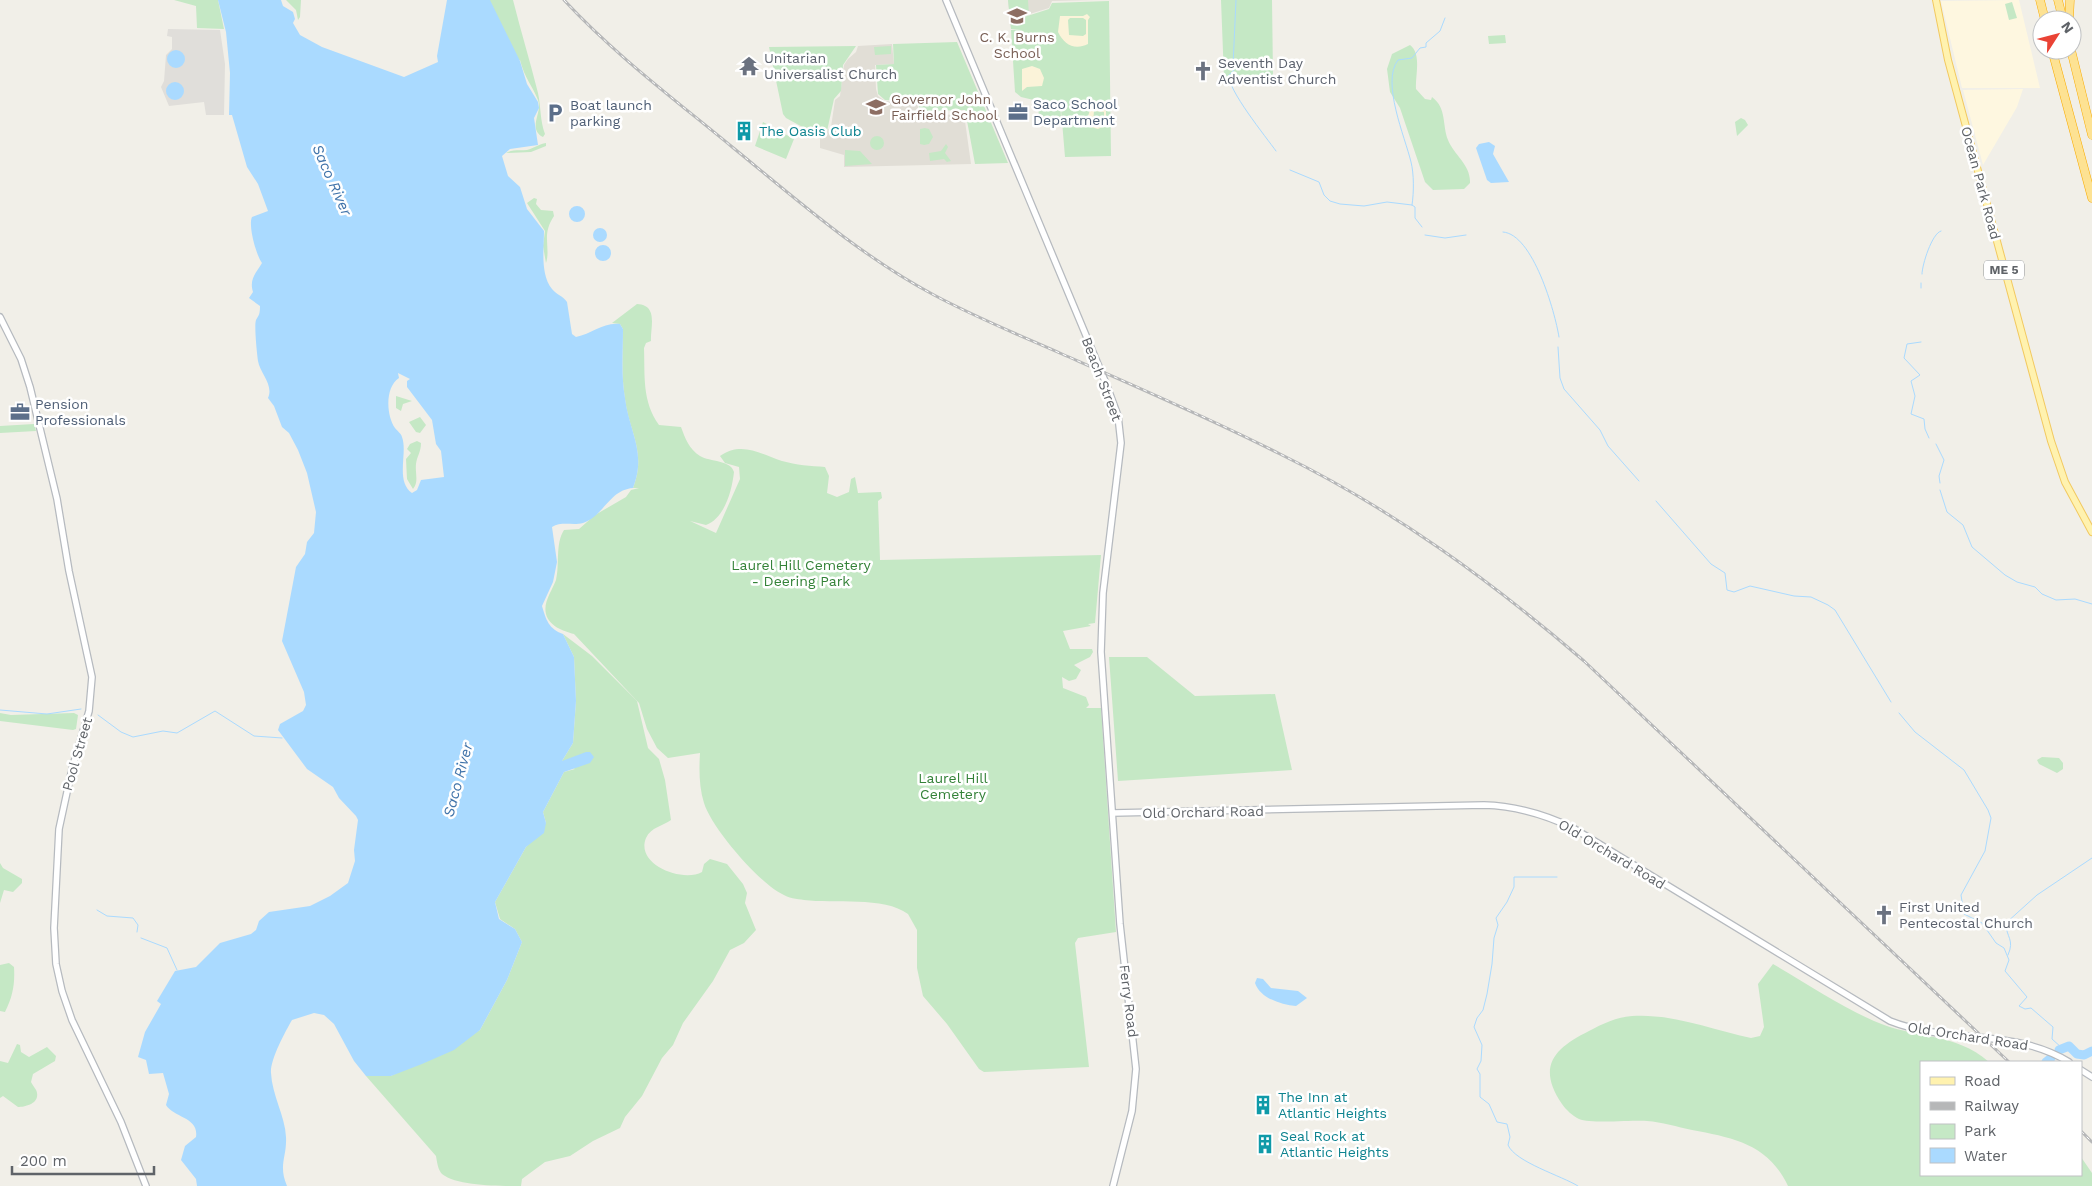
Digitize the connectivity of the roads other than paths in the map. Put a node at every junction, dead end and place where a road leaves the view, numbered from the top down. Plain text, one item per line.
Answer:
1 (946, 0) edge
2 (1936, 0) edge
3 (2055, 60) edge
4 (2073, 60) edge
5 (2092, 135) edge
6 (2092, 198) edge
7 (0, 317) edge
8 (2092, 532) edge
9 (1113, 813) junction
10 (2067, 1061) edge
11 (146, 1186) edge
12 (1113, 1186) edge

1 - 9 main road, Beach Street
2 - 8 main road, Ocean Park Road / ME 5
3 - 6 highway
4 - 5 highway
7 - 11 main road, Pool Street
9 - 10 main road, Old Orchard Road
9 - 12 main road, Ferry Road

